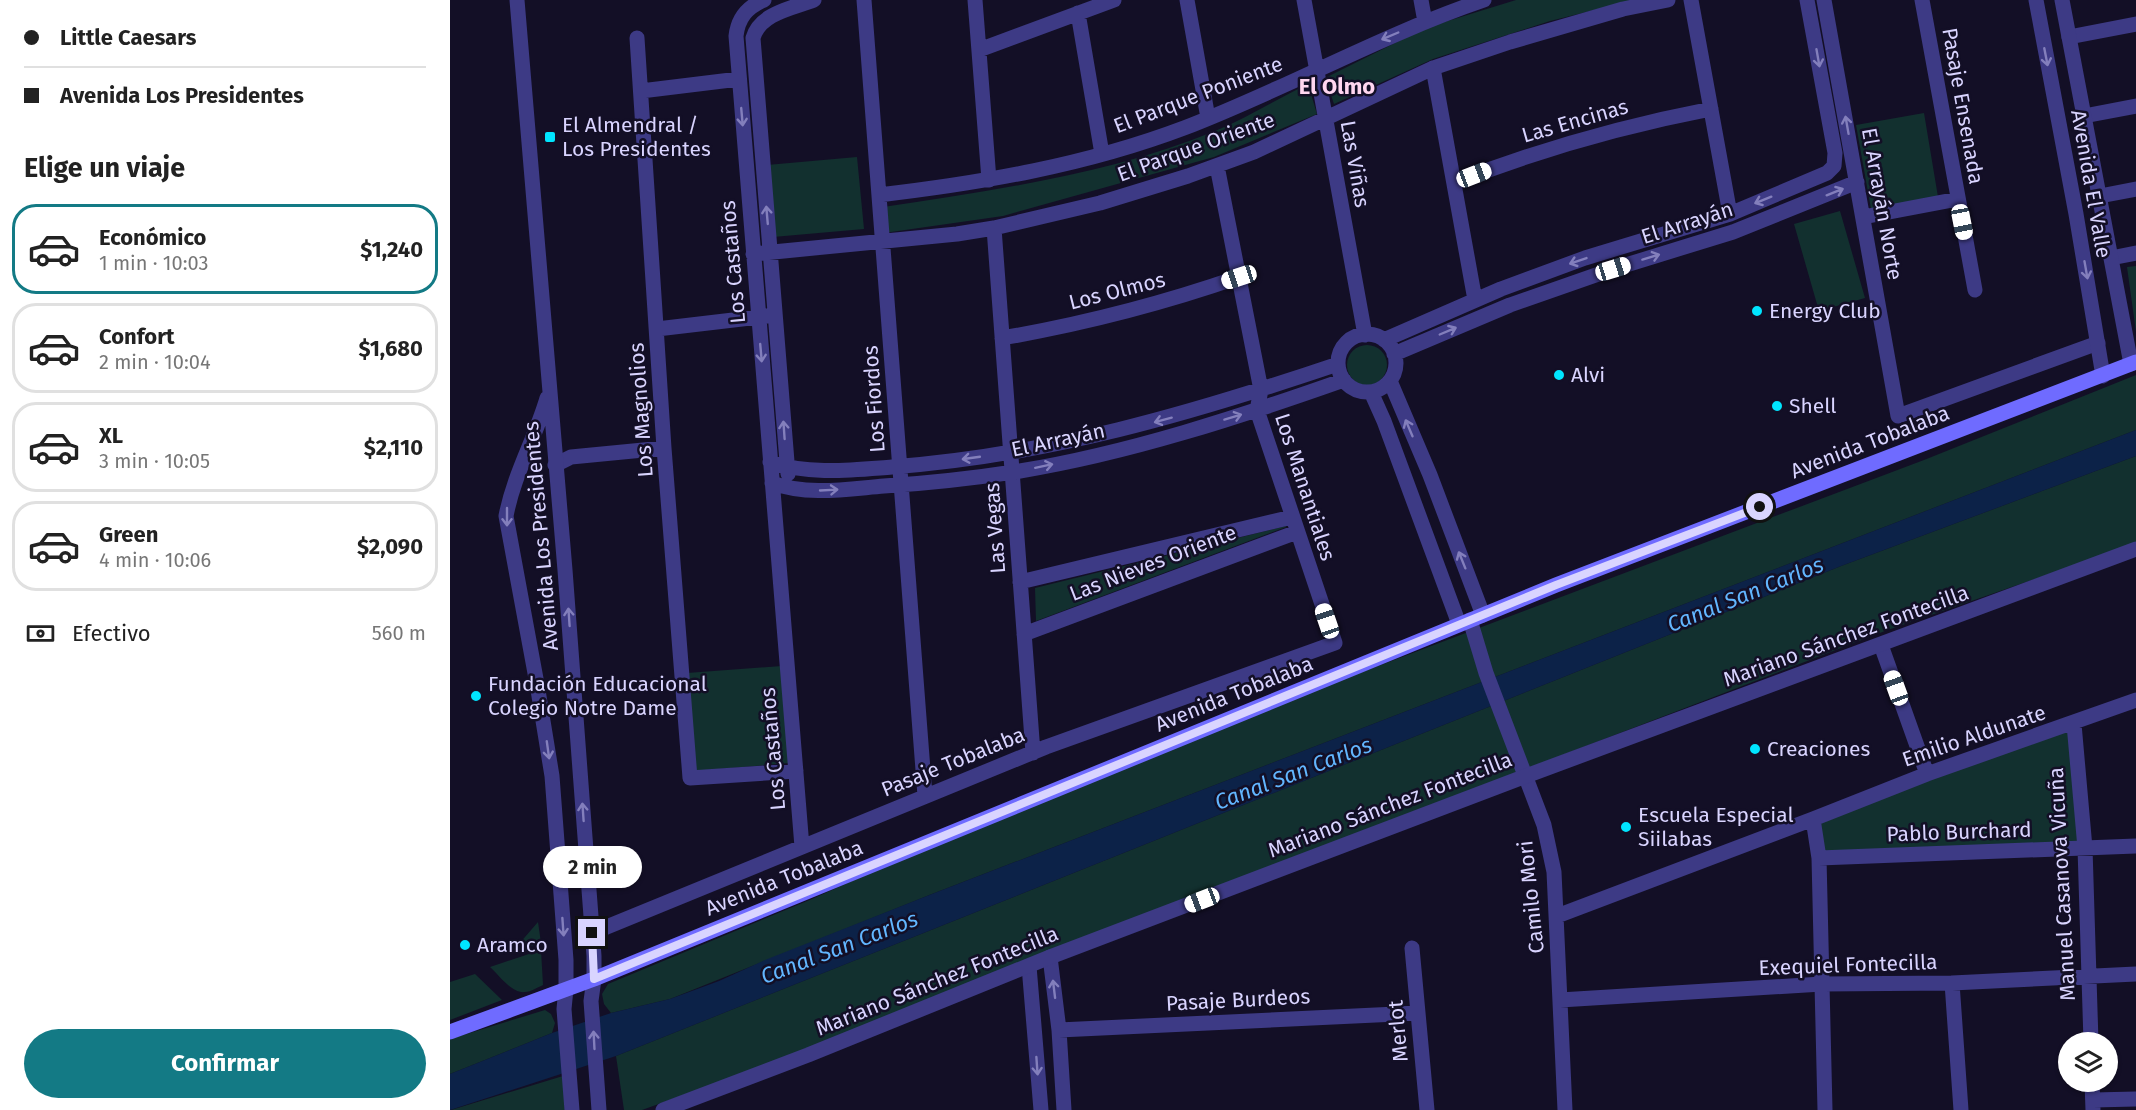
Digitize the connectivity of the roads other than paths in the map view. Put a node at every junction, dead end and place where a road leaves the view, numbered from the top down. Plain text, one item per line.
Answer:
1 (517, 0) edge
2 (764, 0) edge
3 (814, 0) edge
4 (864, 0) edge
5 (975, 0) edge
6 (1114, 0) edge
7 (1187, 0) edge
8 (1304, 0) edge
9 (1421, 0) edge
10 (1484, 0) edge
11 (1668, 0) edge
12 (1691, 0) edge
13 (1807, 0) edge
14 (1824, 0) edge
15 (1922, 0) edge
16 (2036, 0) edge
17 (2062, 0) edge
18 (1078, 14) junction
19 (1425, 22) junction
20 (2136, 24) edge
21 (2069, 36) junction
22 (637, 38) dead end
23 (979, 50) junction
24 (1433, 68) junction
25 (1317, 70) junction
26 (739, 80) junction
27 (641, 91) junction
28 (2136, 106) edge
29 (1711, 110) junction
30 (2084, 116) junction
31 (1208, 118) junction
32 (1326, 119) junction
33 (1102, 154) junction
34 (1218, 166) junction
35 (1834, 166) joint
36 (989, 180) junction
37 (1857, 182) junction
38 (1454, 183) junction
39 (2136, 189) edge
40 (879, 195) junction
41 (2100, 196) junction
42 (1958, 199) junction
43 (1730, 214) junction
44 (2076, 214) junction
45 (1863, 217) junction
46 (994, 228) junction
47 (2106, 232) junction
48 (883, 243) junction
49 (770, 252) junction
50 (2136, 253) edge
51 (753, 254) junction
52 (2111, 258) junction
53 (1239, 277) junction
54 (1975, 290) dead end
55 (1475, 300) junction
56 (775, 316) junction
57 (758, 317) junction
58 (657, 329) junction
59 (1365, 335) junction
60 (1002, 338) junction
61 (1384, 340) junction
62 (2098, 343) junction
63 (1394, 354) junction
64 (2134, 363) edge
65 (1338, 364) junction
66 (2103, 376) junction
67 (1344, 380) junction
68 (1390, 381) junction
69 (550, 390) junction
70 (1261, 390) junction
71 (1371, 392) junction
72 (1257, 410) junction
73 (1898, 416) joint
74 (664, 448) junction
75 (1011, 452) junction
76 (523, 462) junction
77 (770, 462) junction
78 (555, 465) junction
79 (900, 466) junction
80 (787, 467) junction
81 (1012, 472) junction
82 (772, 483) junction
83 (901, 485) junction
84 (789, 488) junction
85 (774, 504) junction
86 (1446, 520) junction
87 (1295, 524) junction
88 (1424, 527) junction
89 (2136, 549) edge
90 (1020, 582) junction
91 (1471, 620) junction
92 (1024, 634) junction
93 (1335, 643) joint
94 (1881, 645) junction
95 (2136, 700) edge
96 (2074, 724) junction
97 (1033, 753) junction
98 (796, 771) junction
99 (1927, 774) junction
100 (1526, 776) junction
101 (925, 796) junction
102 (1813, 819) junction
103 (585, 837) junction
104 (558, 839) junction
105 (2136, 846) edge
106 (802, 847) junction
107 (2085, 848) junction
108 (1819, 858) junction
109 (561, 884) junction
110 (588, 890) junction
111 (1557, 916) junction
112 (592, 933) junction
113 (1412, 948) dead end
114 (1050, 957) junction
115 (1029, 966) junction
116 (2136, 974) edge
117 (2088, 976) junction
118 (594, 979) junction
119 (1952, 983) junction
120 (1822, 984) junction
121 (566, 989) junction
122 (1560, 1000) junction
123 (1418, 1013) junction
124 (1059, 1030) junction
125 (450, 1032) edge
126 (2091, 1032) edge
127 (2136, 1099) edge
128 (2093, 1105) edge
129 (572, 1110) edge
130 (599, 1110) edge
131 (663, 1110) edge
132 (1041, 1110) edge
133 (1064, 1110) edge
134 (1427, 1110) edge
135 (1565, 1110) edge
136 (1825, 1110) edge
137 (1961, 1110) edge

1 - 69 street, Avenida Los Presidentes
2 - 26 street, Los Castaños
49 -> 3 street, Los Castaños
4 - 40 street, Los Fiordos
5 - 23 street
6 - 18 street
7 - 31 street
8 - 25 street, Las Viñas
9 - 19 street
10 - 19 street, El Parque Poniente
11 - 24 street, El Parque Oriente
12 - 29 street
13 -> 35 street, El Arrayán Norte
37 -> 14 street, El Arrayán Norte
15 - 42 street, Pasaje Ensenada
16 -> 44 street, Avenida El Valle
17 - 21 street, Avenida El Valle
18 - 23 street
18 - 33 street
19 -> 25 street, El Parque Poniente
20 - 21 street
21 - 30 street, Avenida El Valle
22 - 27 street, Los Magnolios
23 - 36 street
24 - 32 street, El Parque Oriente
24 - 38 street
25 - 31 street, El Parque Poniente
25 - 32 street, Las Viñas
26 - 27 street
26 -> 51 street, Los Castaños
27 - 58 street, Los Magnolios
28 - 30 street
29 - 38 street, Las Encinas
29 - 43 street
30 - 41 street, Avenida El Valle
31 - 33 street, El Parque Poniente
32 - 34 street, El Parque Oriente
32 - 59 street, Las Viñas
33 - 36 street, El Parque Poniente
34 - 46 street, El Parque Oriente
34 - 53 street, Los Manantiales
35 -> 43 street, El Arrayán
36 - 40 street, El Parque Poniente
37 - 45 street, El Arrayán Norte
63 -> 37 street, El Arrayán
38 - 55 street
39 - 41 street
40 - 48 street, Los Fiordos
41 - 47 street, Avenida El Valle
42 - 45 street
42 - 54 street, Pasaje Ensenada
43 -> 55 street, El Arrayán
44 - 47 street
44 -> 62 street, Avenida El Valle
45 - 73 street, El Arrayán Norte
46 - 48 street, El Parque Oriente
46 - 60 street, Las Vegas
47 - 52 street, Avenida El Valle
48 - 49 street, El Parque Oriente
48 - 79 street, Los Fiordos
49 - 51 street, El Parque Oriente
49 - 56 street, Los Castaños
50 - 52 street
51 - 57 street, Los Castaños
52 - 64 street, Avenida El Valle
53 - 60 street, Los Olmos
53 - 70 street, Los Manantiales
55 - 61 street, El Arrayán
56 - 57 street
80 -> 56 street, Los Castaños
57 - 58 street
57 -> 77 street, Los Castaños
58 - 74 street, Los Magnolios
59 - 61 street
59 - 65 street
60 - 75 street, Las Vegas
61 - 63 street
62 - 66 street, Avenida El Valle
62 - 73 street, Avenida Tobalaba
63 - 68 street
64 - 66 main road, Avenida Tobalaba
65 - 67 street
65 - 70 street, El Arrayán
66 - 91 main road, Avenida Tobalaba
67 - 71 street
67 - 72 street, El Arrayán
68 - 71 street
86 -> 68 street
69 - 76 street, Avenida Los Presidentes
69 - 78 street, Avenida Los Presidentes
70 - 72 street, Los Manantiales
70 -> 75 street, El Arrayán
71 - 88 street
81 -> 72 street, El Arrayán
72 - 87 street, Los Manantiales
74 - 78 street
74 - 98 street, Los Magnolios
75 -> 79 street, El Arrayán
75 - 81 street, Las Vegas
76 - 78 street
76 -> 104 street, Avenida Los Presidentes
77 - 80 street, El Arrayán
77 - 82 street, Los Castaños
103 -> 78 street, Avenida Los Presidentes
79 - 80 street, El Arrayán
79 - 83 street, Los Fiordos
80 - 84 street, Los Castaños
81 - 83 street, El Arrayán
81 - 90 street, Las Vegas
82 - 84 street, El Arrayán
82 - 85 street, Los Castaños
84 -> 83 street, El Arrayán
83 - 101 street, Los Fiordos
84 - 85 street
85 - 98 street, Los Castaños
86 - 88 street
91 -> 86 street
87 - 90 street
87 - 92 street, Las Nieves Oriente
87 - 93 street, Los Manantiales
88 - 91 street
89 - 94 street, Mariano Sánchez Fontecilla
90 - 92 street, Las Vegas
91 - 100 street, Camilo Mori
91 - 118 main road, Avenida Tobalaba
92 - 97 street, Las Vegas
93 - 97 street, Pasaje Tobalaba
94 - 99 street
94 - 100 street, Mariano Sánchez Fontecilla
95 - 96 street, Emilio Aldunate
96 - 99 street, Emilio Aldunate
96 - 107 street, Manuel Casanova Vicuña
97 - 101 street, Pasaje Tobalaba
98 - 106 street, Los Castaños
99 - 102 street, Emilio Aldunate
100 - 111 street, Camilo Mori
100 - 114 street, Mariano Sánchez Fontecilla
101 - 106 street, Pasaje Tobalaba
102 - 108 street
102 - 111 street, Emilio Aldunate
103 - 104 street
103 - 110 street, Avenida Los Presidentes
104 - 109 street, Avenida Los Presidentes
105 - 107 street, Pablo Burchard
106 - 112 street, Pasaje Tobalaba
107 - 108 street, Pablo Burchard
107 - 117 street, Manuel Casanova Vicuña
108 - 120 street
109 - 110 street
109 -> 121 street, Avenida Los Presidentes
110 - 112 street, Avenida Los Presidentes
111 - 122 street, Camilo Mori
112 - 118 street, Avenida Los Presidentes
113 - 123 street, Merlot
114 - 115 street, Mariano Sánchez Fontecilla
124 -> 114 street
115 - 131 street, Mariano Sánchez Fontecilla
115 -> 132 street
116 - 117 street, Exequiel Fontecilla
117 - 119 street, Exequiel Fontecilla
117 - 126 street, Manuel Casanova Vicuña
118 - 121 main road, Avenida Tobalaba
130 -> 118 street, Avenida Los Presidentes
119 - 120 street, Exequiel Fontecilla
119 - 137 street
120 - 122 street, Exequiel Fontecilla
120 - 136 street
121 - 125 main road, Avenida Tobalaba
121 - 129 street, Avenida Los Presidentes
122 - 135 street, Camilo Mori
123 - 124 street, Pasaje Burdeos
123 - 134 street, Merlot
124 - 133 street
127 - 128 street

